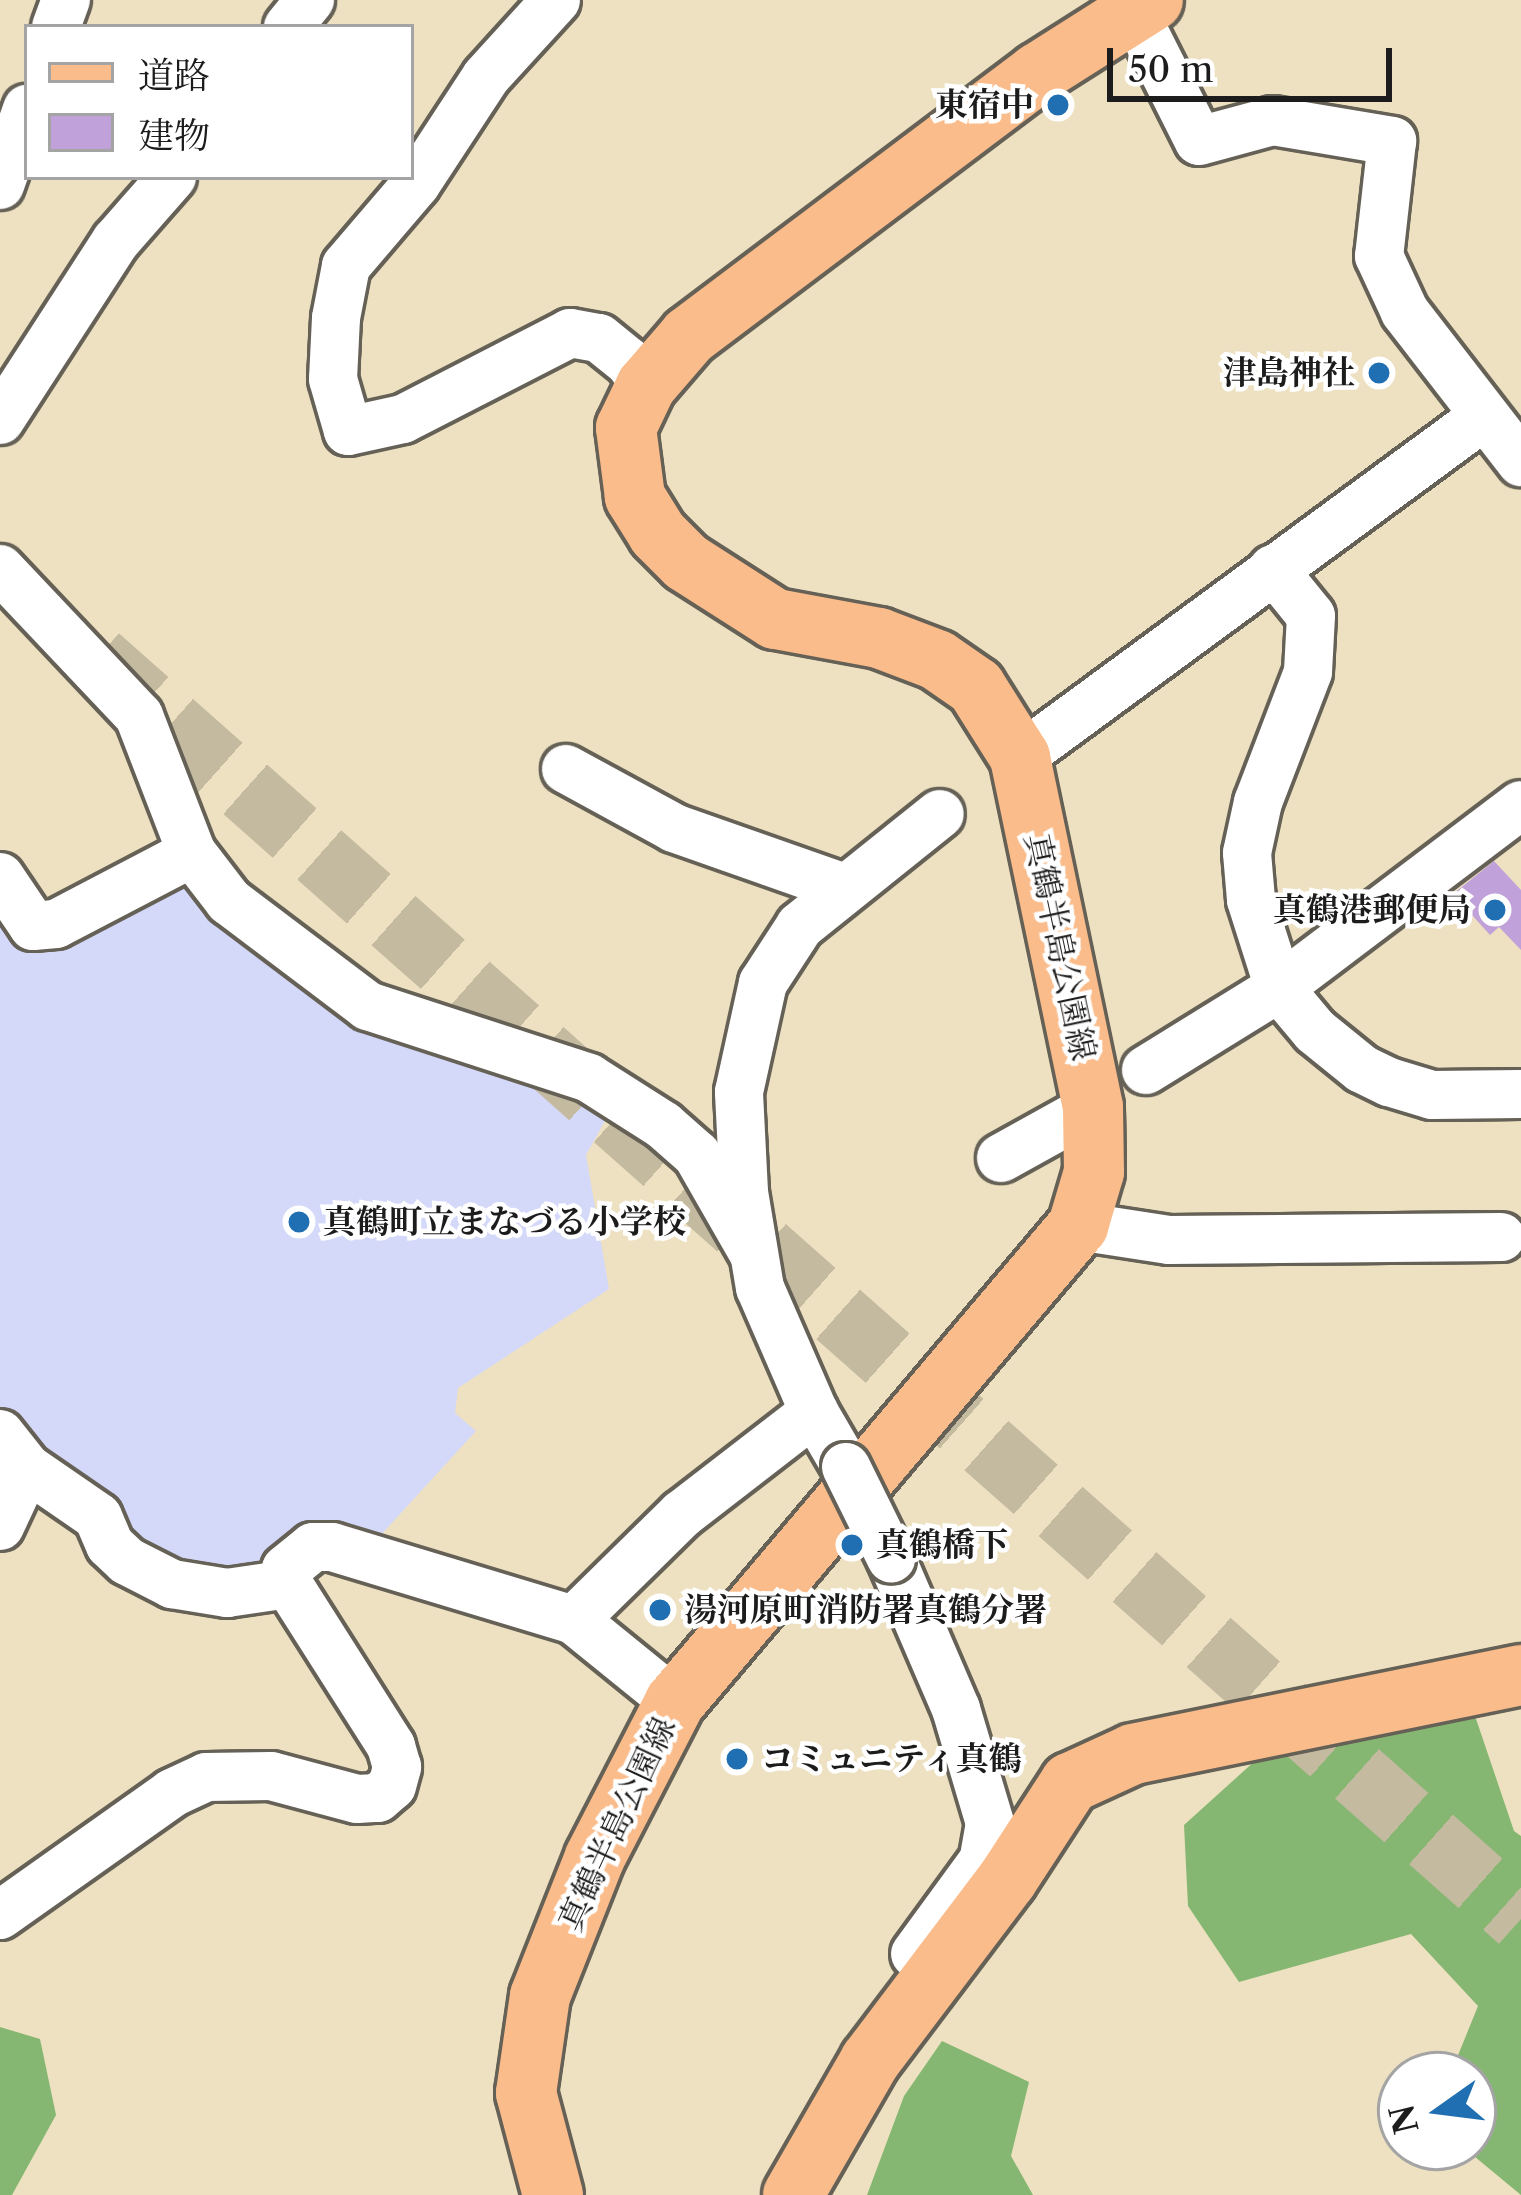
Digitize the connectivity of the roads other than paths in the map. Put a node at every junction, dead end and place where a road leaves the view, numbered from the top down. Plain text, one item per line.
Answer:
1 (310, 0) edge
2 (556, 0) edge
3 (1143, 6) edge
4 (291, 24) edge
5 (24, 117) edge
6 (169, 180) edge
7 (0, 185) edge
8 (646, 386) junction
9 (1483, 417) junction
10 (0, 420) edge
11 (1521, 462) edge
12 (0, 569) edge
13 (1274, 569) junction
14 (1020, 757) junction
15 (566, 769) dead end
16 (1521, 805) edge
17 (940, 814) dead end
18 (193, 853) junction
19 (0, 877) edge
20 (844, 888) junction
21 (1279, 988) junction
22 (1147, 1070) dead end
23 (1521, 1094) edge
24 (1093, 1107) junction
25 (1001, 1158) dead end
26 (1078, 1226) junction
27 (1501, 1237) dead end
28 (752, 1251) junction
29 (814, 1412) junction
30 (14, 1451) edge
31 (0, 1526) edge
32 (288, 1584) junction
33 (574, 1620) junction
34 (1521, 1675) edge
35 (675, 1702) junction
36 (0, 1916) edge
37 (795, 2192) edge
38 (554, 2195) edge

1 - 4 street
2 - 8 street
3 - 8 main road, 真鶴半島公園線
3 - 9 street
5 - 7 street
6 - 10 street
8 - 14 main road, 真鶴半島公園線
9 - 11 street
9 - 13 street
12 - 18 street
13 - 14 street
13 - 21 street
14 - 24 main road, 真鶴半島公園線
15 - 20 street
16 - 21 street
17 - 20 street
18 - 19 street
18 - 28 street
20 - 28 street
21 - 22 street
21 - 23 street
24 - 25 street
24 - 26 main road, 真鶴半島公園線
26 - 27 street
26 - 35 main road, 真鶴半島公園線
28 - 29 street
29 - 33 street
29 - 37 street, bridge
30 - 31 street
30 - 32 street
32 - 33 street
32 - 36 street
33 - 35 street
34 - 37 main road
35 - 38 main road, 真鶴半島公園線

